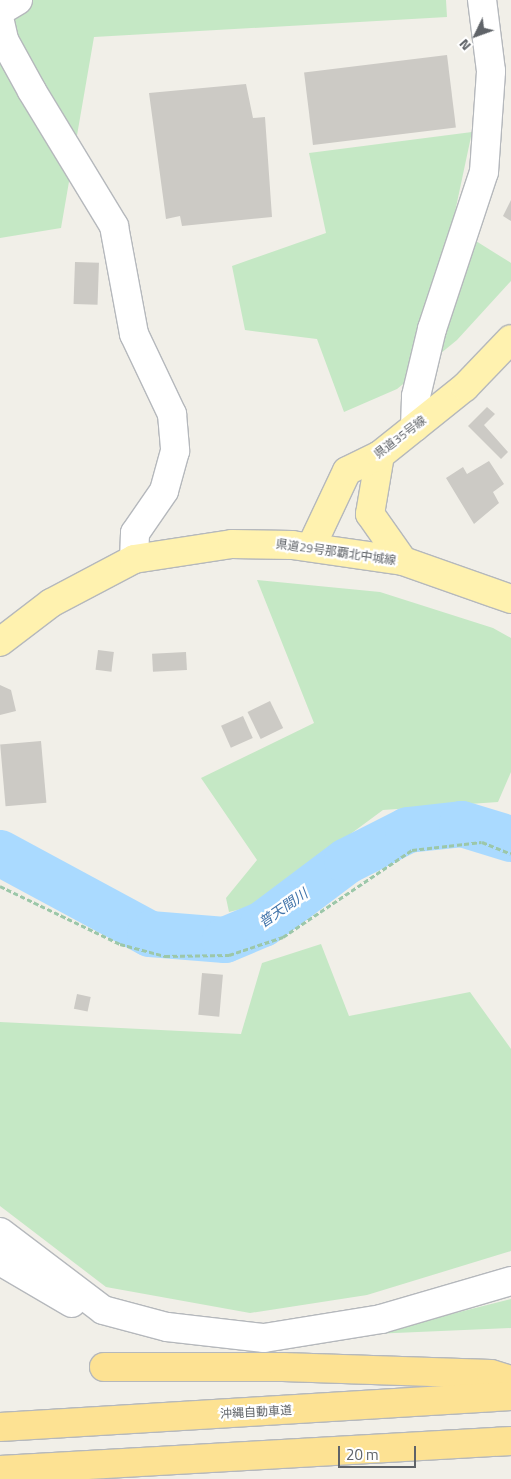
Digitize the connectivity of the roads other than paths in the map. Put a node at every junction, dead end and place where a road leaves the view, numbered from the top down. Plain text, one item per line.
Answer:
1 (18, 0) edge
2 (482, 0) edge
3 (0, 10) edge
4 (0, 22) edge
5 (511, 339) edge
6 (415, 427) junction
7 (380, 455) junction
8 (310, 547) junction
9 (134, 559) junction
10 (403, 561) junction
11 (511, 599) edge
12 (0, 642) edge
13 (0, 1232) edge
14 (0, 1261) edge
15 (511, 1282) edge
16 (103, 1310) junction
17 (104, 1368) dead end
18 (511, 1380) edge
19 (511, 1396) edge
20 (0, 1427) edge
21 (511, 1441) edge
22 (0, 1470) edge

1 - 3 street
2 - 6 street
4 - 9 street
5 - 6 main road, 県道35号線
6 - 7 main road, 県道35号線
7 - 8 main road, 県道35号線
7 - 10 main road
8 - 9 main road, 県道29号那覇北中城線
8 - 10 main road, 県道29号那覇北中城線
9 - 12 main road, 県道29号那覇北中城線
10 - 11 main road, 県道29号那覇北中城線
13 - 16 street
14 - 16 street
15 - 16 street
17 - 18 highway
19 - 20 highway, 沖縄自動車道
21 - 22 highway

